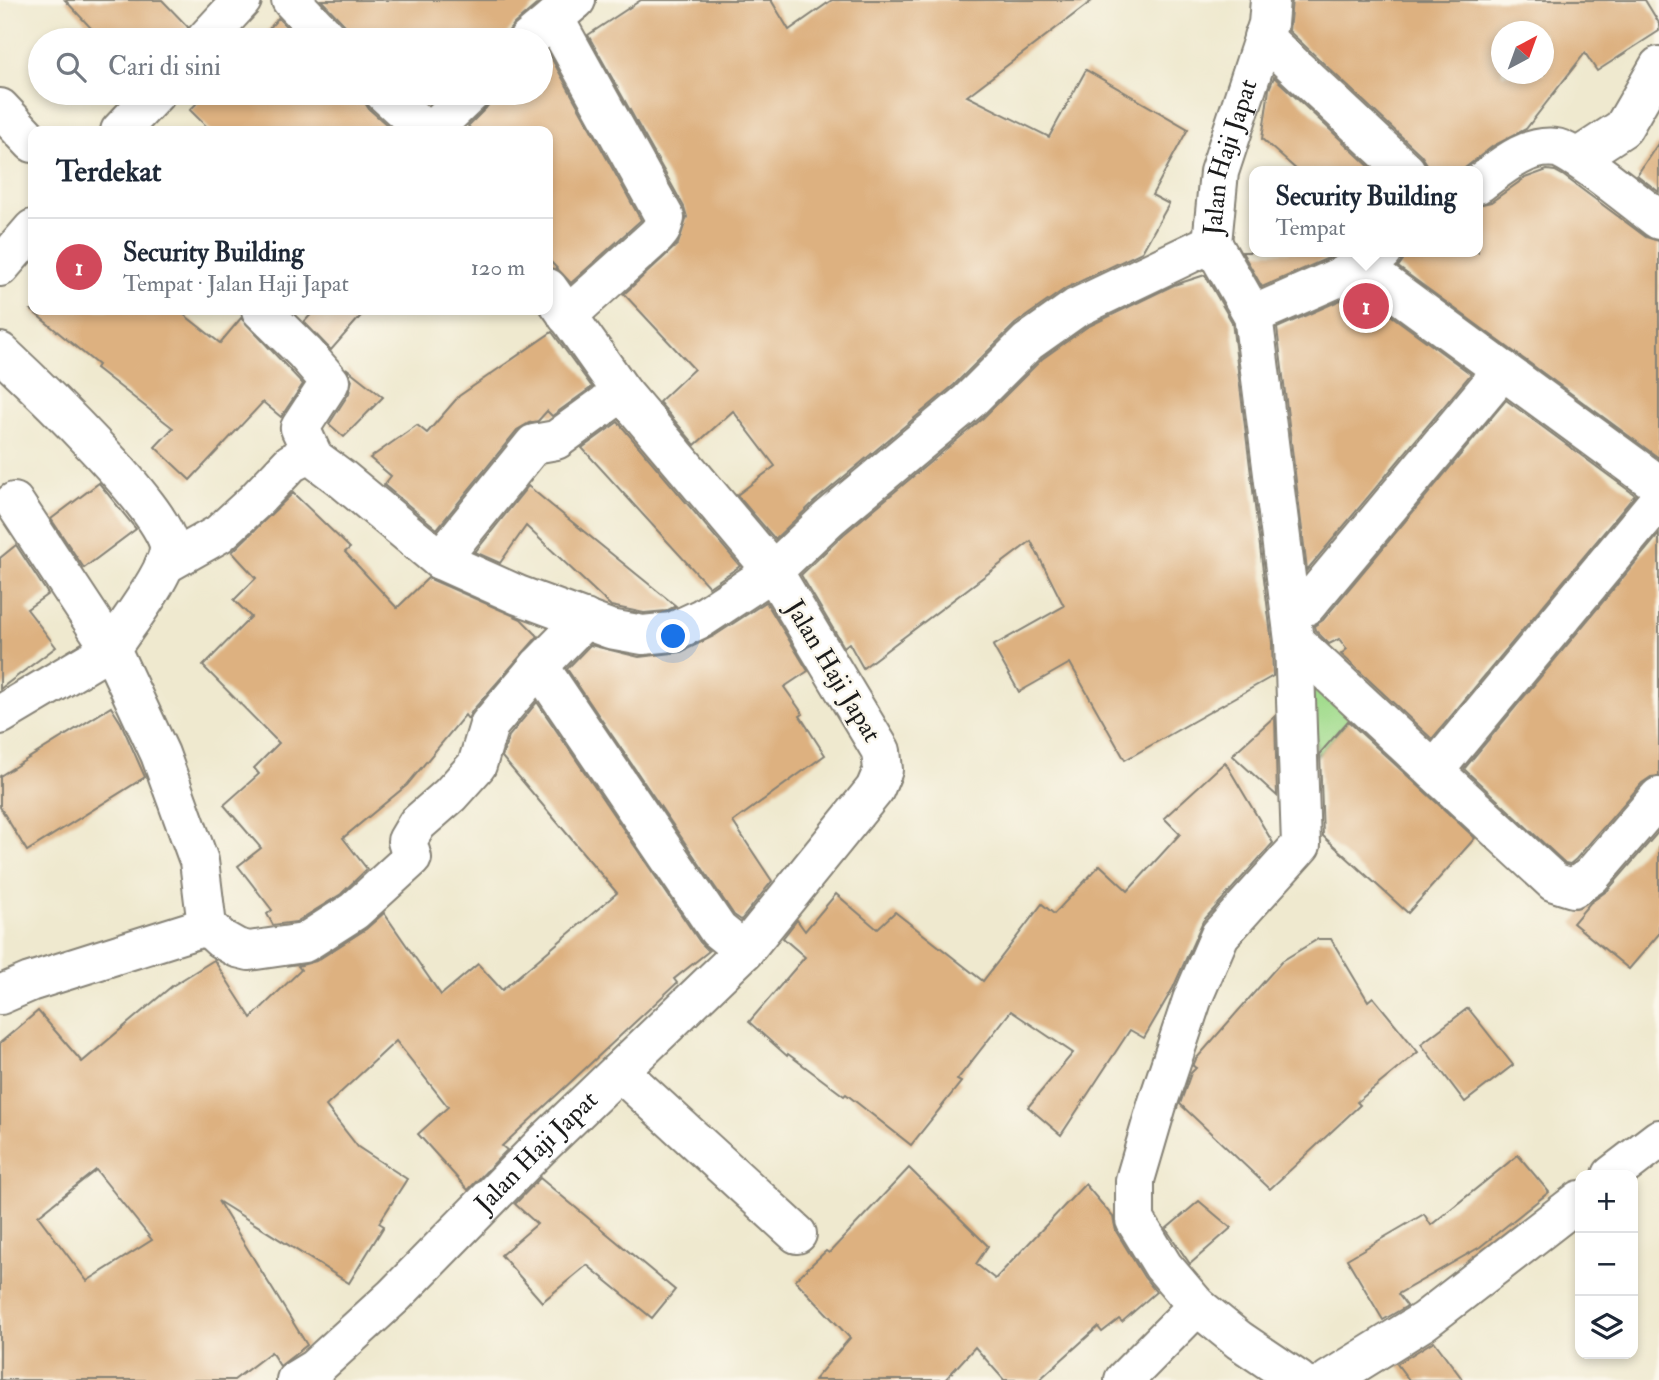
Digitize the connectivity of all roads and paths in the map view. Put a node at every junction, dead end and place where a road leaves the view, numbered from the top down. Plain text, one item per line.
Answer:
1 (242, 0) edge
2 (290, 0) edge
3 (1267, 18) edge
4 (553, 19) edge
5 (216, 28) edge
6 (317, 28) edge
7 (1659, 66) edge
8 (145, 105) edge
9 (398, 105) edge
10 (457, 105) edge
11 (0, 108) edge
12 (125, 126) edge
13 (422, 126) edge
14 (434, 126) edge
15 (28, 138) edge
16 (1577, 158) junction
17 (1401, 166) edge
18 (1483, 180) edge
19 (1659, 220) edge
20 (28, 235) edge
21 (1212, 243) junction
22 (1373, 259) edge
23 (0, 267) edge
24 (558, 302) edge
25 (266, 315) edge
26 (1254, 315) junction
27 (0, 352) edge
28 (1503, 370) junction
29 (622, 392) junction
30 (314, 458) junction
31 (1659, 485) edge
32 (1659, 500) edge
33 (14, 502) dead end
34 (440, 560) junction
35 (164, 565) junction
36 (774, 571) junction
37 (585, 619) junction
38 (1300, 624) junction
39 (111, 649) junction
40 (539, 666) junction
41 (0, 715) edge
42 (1434, 771) junction
43 (1659, 797) edge
44 (207, 926) junction
45 (744, 951) junction
46 (0, 995) edge
47 (619, 1071) junction
48 (1659, 1139) edge
49 (1619, 1170) edge
50 (1575, 1204) edge
51 (797, 1234) dead end
52 (1197, 1306) junction
53 (312, 1376) edge
54 (1124, 1380) edge
55 (1298, 1380) edge
56 (1329, 1380) edge

1 - 5 street
2 - 6 street
3 - 17 street
3 - 21 street, Jalan Haji Japat
4 - 24 street
7 - 16 street
8 - 12 street
9 - 13 street
10 - 14 street
11 - 15 street
16 - 18 street
16 - 19 street
20 - 23 street
21 - 26 street
21 - 36 street, Jalan Haji Japat
22 - 26 street
22 - 28 street
24 - 29 street
25 - 30 street
26 - 38 street
27 - 35 street
28 - 31 street
28 - 38 street
29 - 34 street
29 - 36 street
30 - 34 street
30 - 35 street
32 - 42 street
33 - 39 street
34 - 37 street
35 - 39 street
36 - 37 street
36 - 45 street, Jalan Haji Japat
37 - 40 street
38 - 42 street
38 - 52 street
39 - 41 street
39 - 44 street
40 - 44 street
40 - 45 street
42 - 43 street
44 - 46 street
45 - 47 street, Jalan Haji Japat
47 - 51 street
47 - 53 street, Jalan Haji Japat
48 - 49 street
50 - 56 street
52 - 54 street
52 - 55 street

